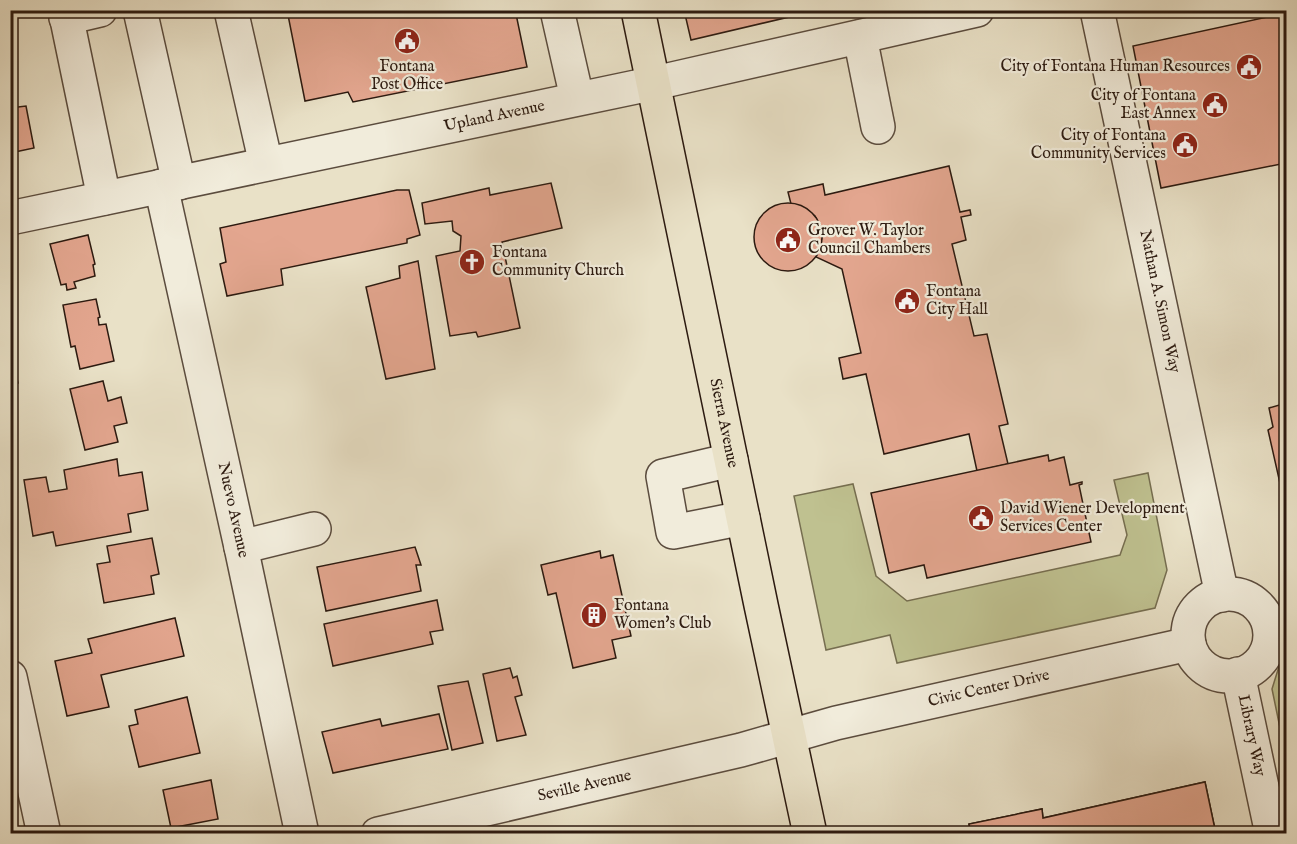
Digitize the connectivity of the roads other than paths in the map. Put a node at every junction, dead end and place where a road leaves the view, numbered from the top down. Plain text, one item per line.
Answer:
1 (100, 10) edge
2 (140, 10) edge
3 (231, 10) edge
4 (557, 10) edge
5 (638, 10) edge
6 (977, 10) edge
7 (1097, 10) edge
8 (65, 14) edge
9 (870, 26) edge
10 (655, 83) junction
11 (578, 98) junction
12 (878, 126) dead end
13 (266, 164) junction
14 (170, 184) junction
15 (105, 198) junction
16 (10, 218) edge
17 (731, 460) junction
18 (743, 518) junction
19 (314, 530) dead end
20 (241, 548) junction
21 (1222, 595) junction
22 (1276, 615) edge
23 (1189, 644) junction
24 (1238, 674) junction
25 (10, 677) edge
26 (789, 735) junction
27 (44, 834) edge
28 (302, 834) edge
29 (378, 834) edge
30 (810, 834) edge
31 (1272, 834) edge

1 - 8 street
2 - 14 street, Nuevo Avenue
3 - 13 street
4 - 11 street
5 - 10 main road, Sierra Avenue
6 - 9 street, Upland Avenue
7 - 21 street, Nathan A. Simon Way
8 - 15 street
9 - 10 street, Upland Avenue
9 - 12 street
10 - 11 street, Upland Avenue
10 - 17 main road, Sierra Avenue
11 - 13 street, Upland Avenue
13 - 14 street, Upland Avenue
14 - 15 street, Upland Avenue
14 - 20 street, Nuevo Avenue
15 - 16 street, Upland Avenue
17 - 18 main road, Sierra Avenue
17 - 18 street
18 - 26 main road, Sierra Avenue
19 - 20 street
20 - 28 street, Nuevo Avenue
21 - 22 street
21 - 23 street
22 - 24 street
23 - 24 street
23 - 26 street, Civic Center Drive
24 - 31 street, Library Way
25 - 27 street
26 - 29 street, Seville Avenue
26 - 30 main road, Sierra Avenue

